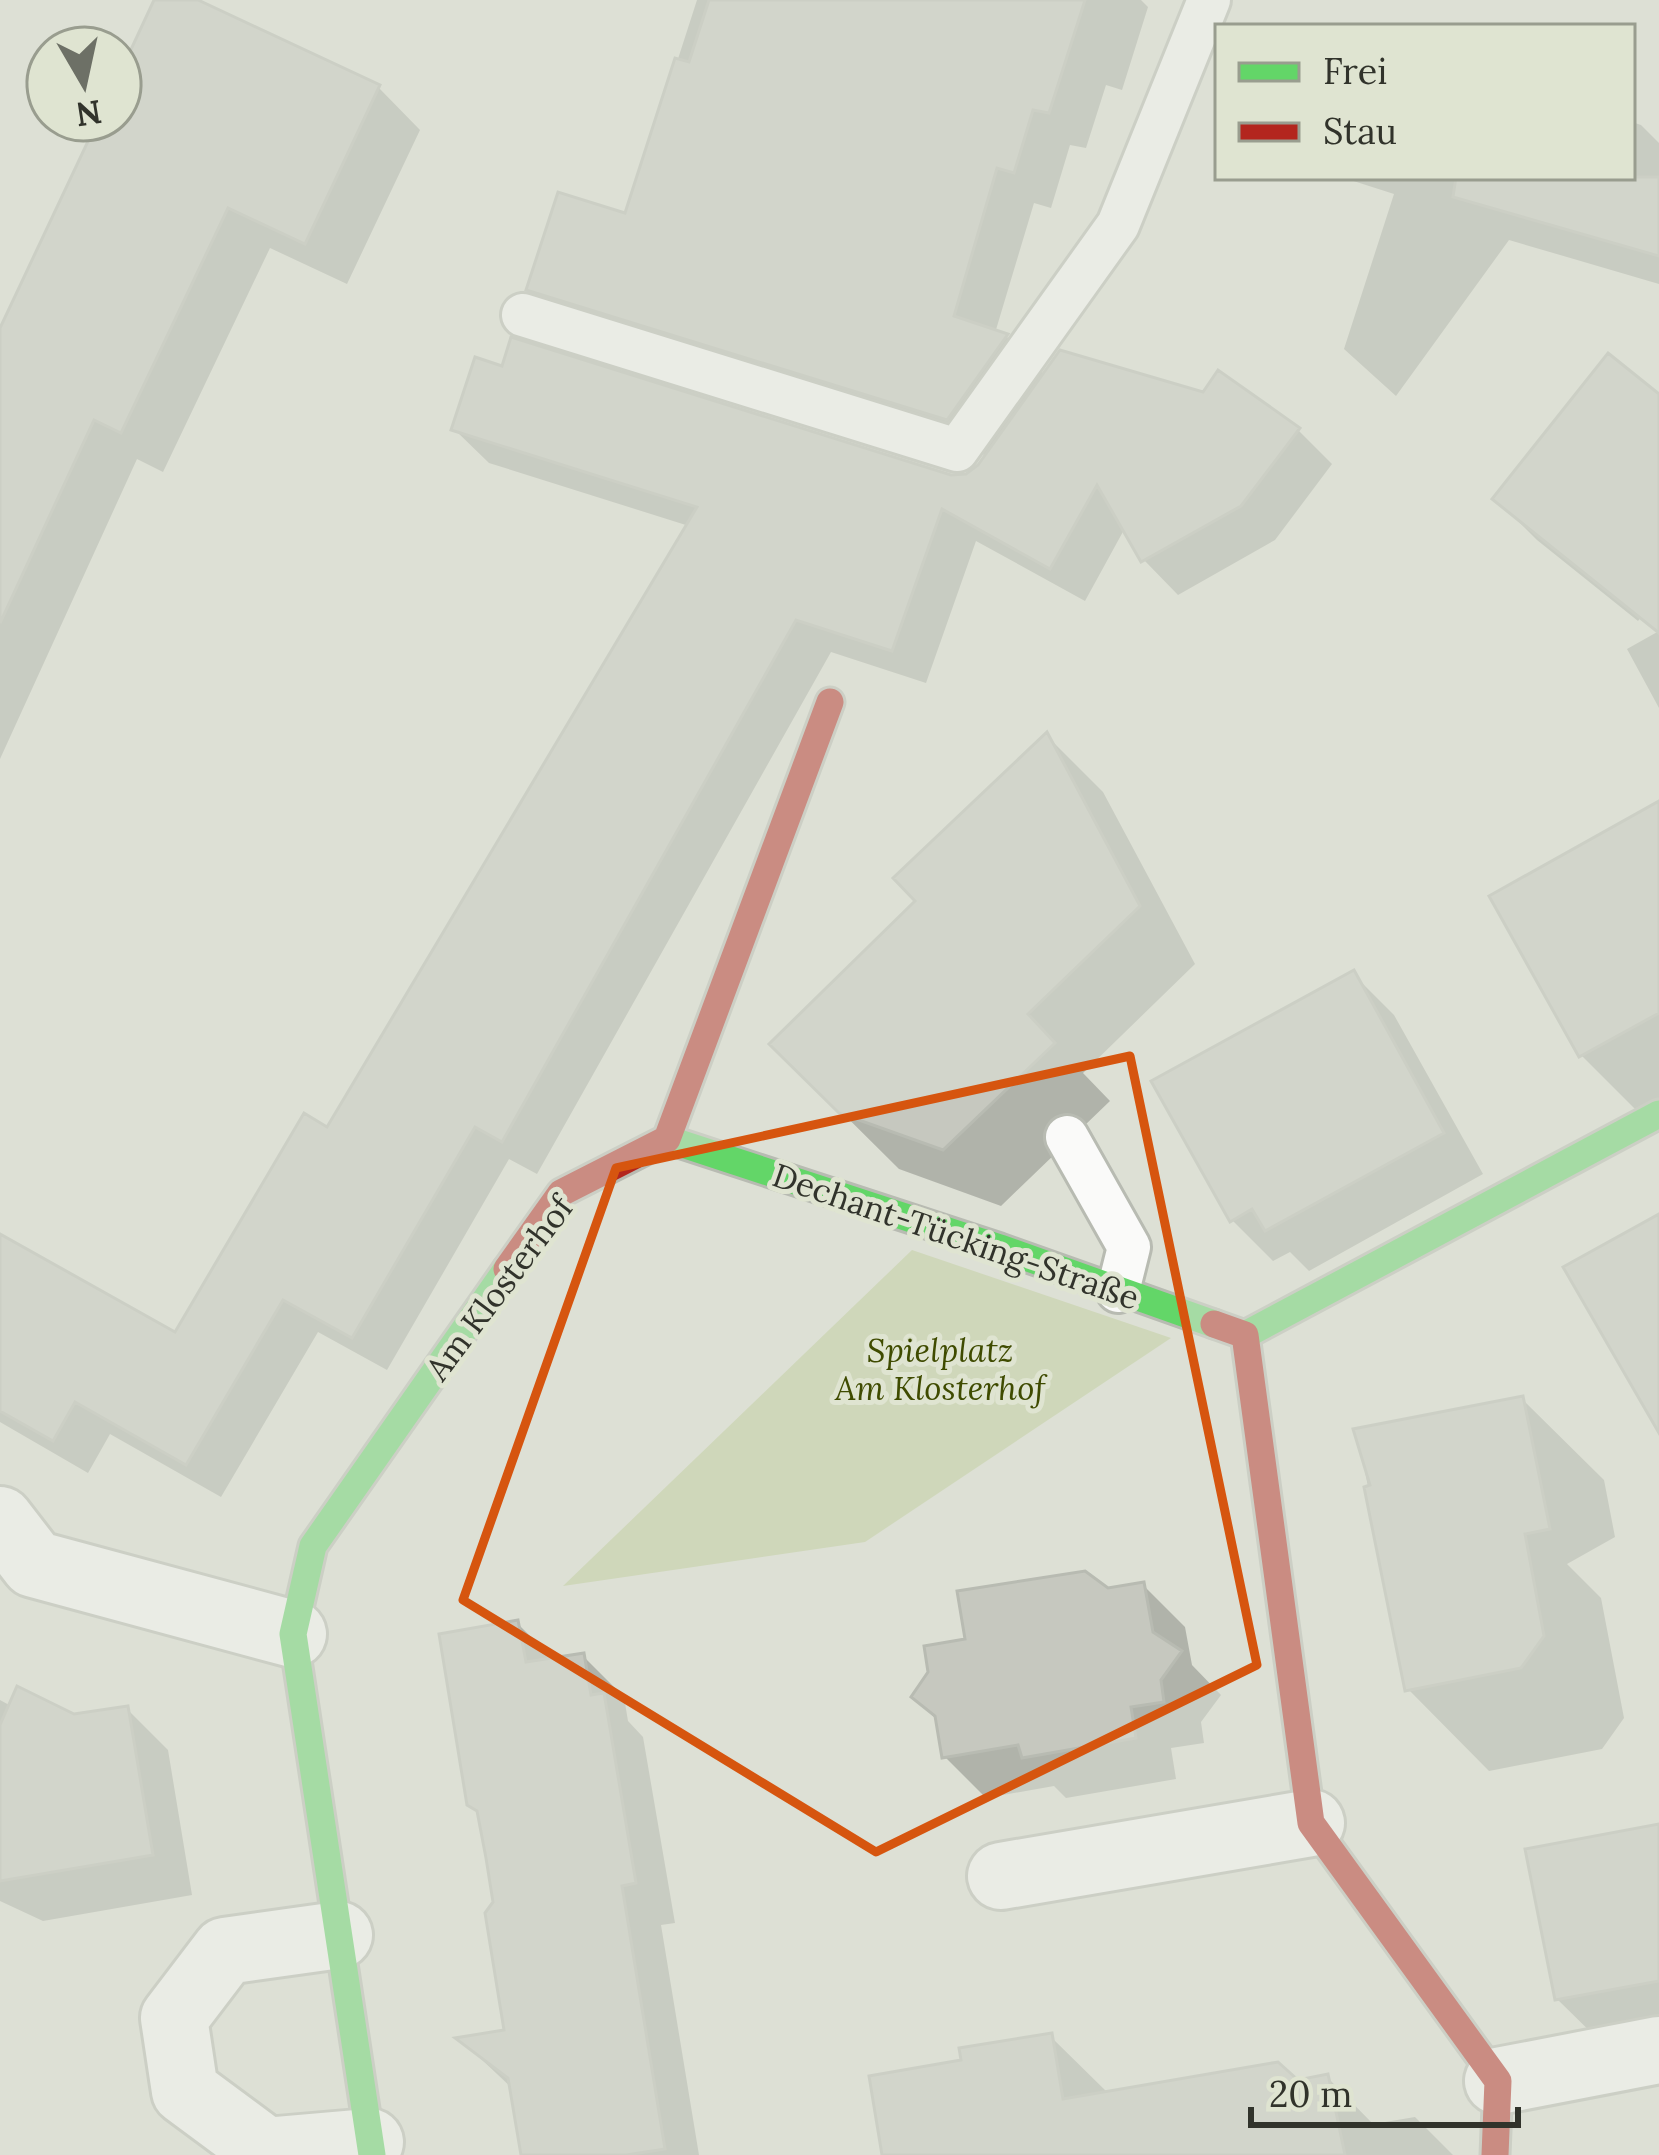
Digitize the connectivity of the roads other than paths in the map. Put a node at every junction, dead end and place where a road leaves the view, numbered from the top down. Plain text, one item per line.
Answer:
1 (1209, 0) edge
2 (523, 315) dead end
3 (830, 702) dead end
4 (1659, 1114) edge
5 (1067, 1137) dead end
6 (667, 1138) junction
7 (1118, 1291) junction
8 (1245, 1335) junction
9 (0, 1520) edge
10 (293, 1634) junction
11 (1311, 1823) junction
12 (1001, 1876) dead end
13 (339, 1935) junction
14 (1659, 2050) edge
15 (1498, 2081) junction
16 (371, 2148) edge
17 (1495, 2155) edge

1 - 2 lane
3 - 6 street
4 - 8 street
5 - 7 lane
6 - 7 street, Dechant-Tücking-Straße
6 - 10 street, Am Klosterhof
7 - 8 street, Dechant-Tücking-Straße
8 - 11 street
9 - 10 street
10 - 13 street, Am Klosterhof
11 - 12 street
11 - 15 street
13 - 16 street, Am Klosterhof
13 - 16 street, Am Klosterhof
14 - 15 street
15 - 17 street

